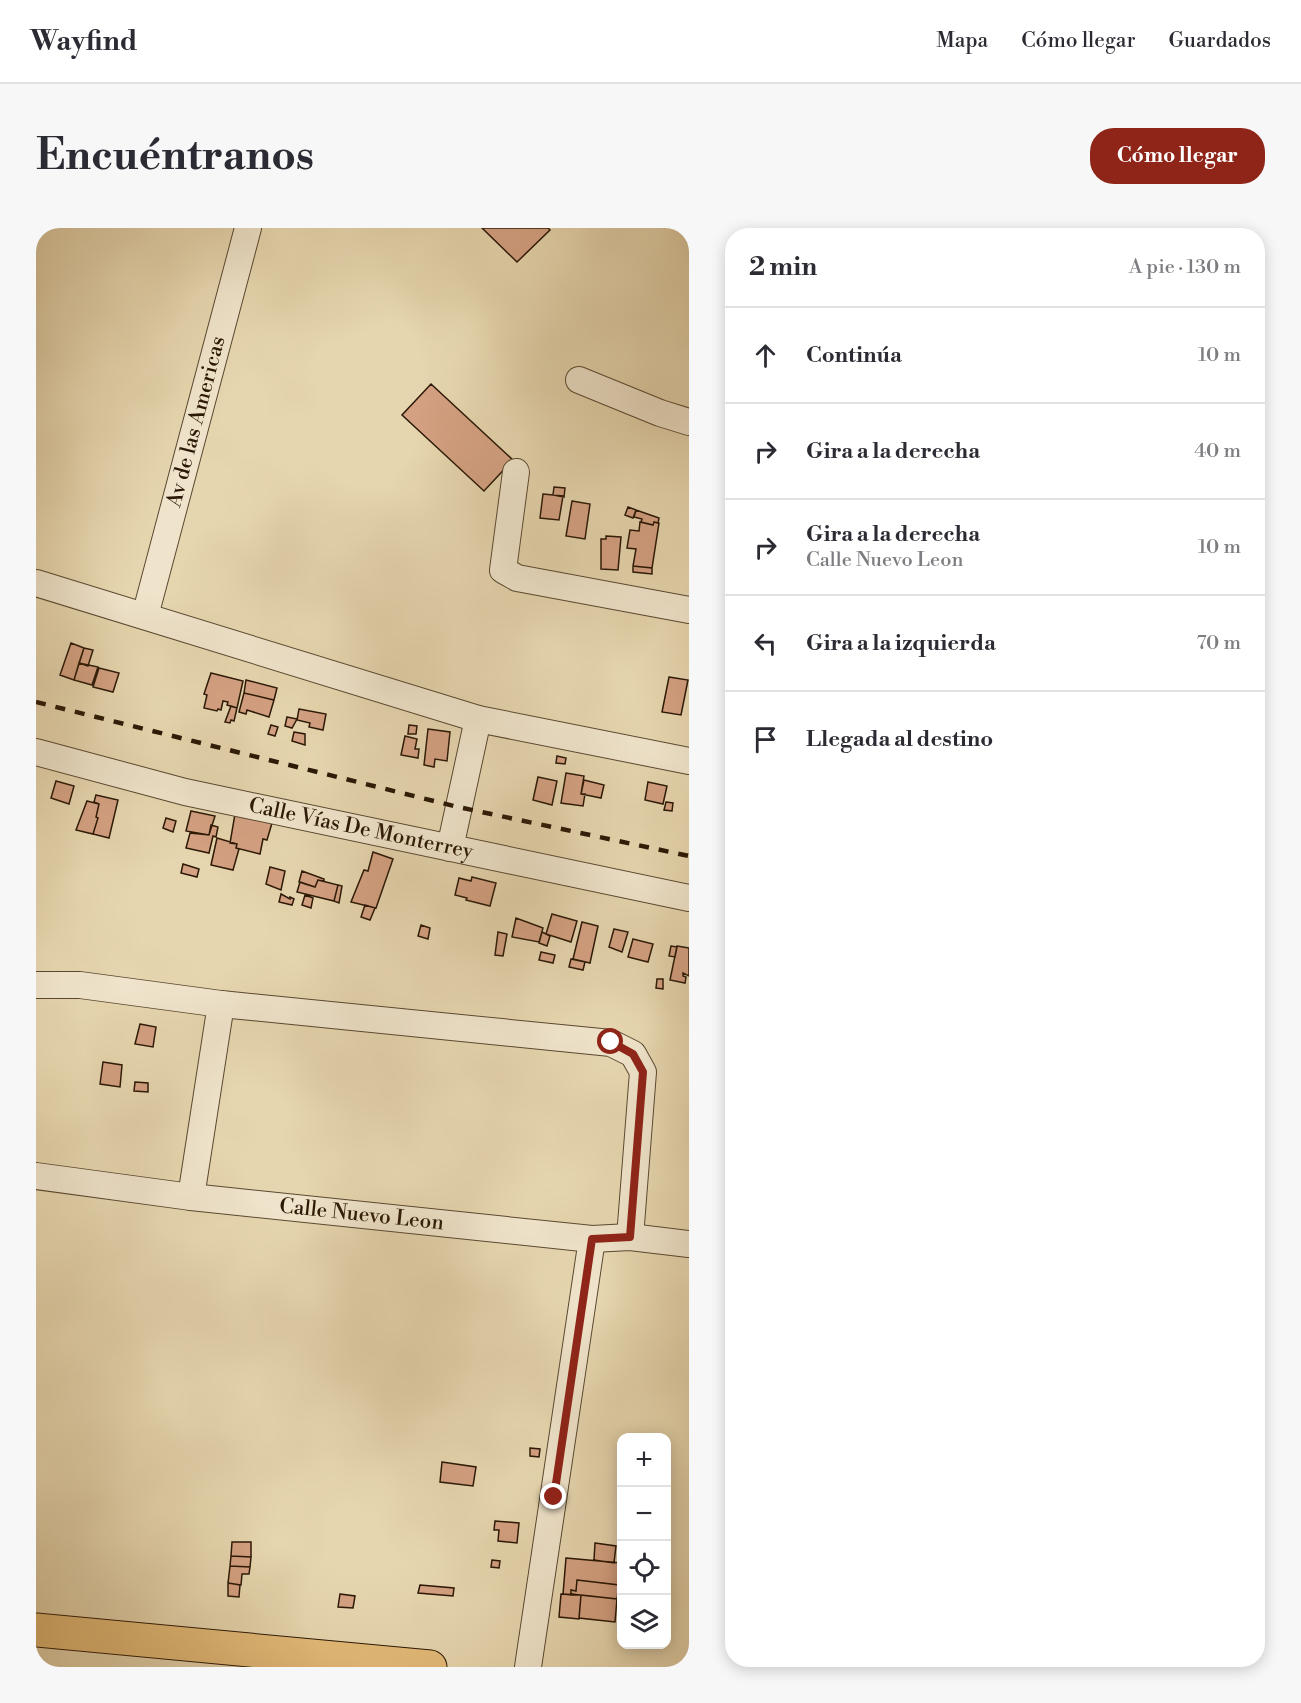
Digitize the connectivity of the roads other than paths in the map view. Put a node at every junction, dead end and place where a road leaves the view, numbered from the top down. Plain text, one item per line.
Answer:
1 (248, 228) edge
2 (579, 380) dead end
3 (689, 422) edge
4 (516, 472) dead end
5 (36, 583) edge
6 (689, 610) edge
7 (145, 616) junction
8 (478, 719) junction
9 (36, 752) edge
10 (689, 760) edge
11 (450, 848) junction
12 (689, 898) edge
13 (36, 985) edge
14 (221, 1004) junction
15 (36, 1176) edge
16 (191, 1197) junction
17 (630, 1237) junction
18 (592, 1239) junction
19 (689, 1244) edge
20 (36, 1630) edge
21 (430, 1667) edge
22 (528, 1667) edge

1 - 7 street, Av de las Americas
2 - 3 street
4 - 6 street
5 - 7 street
7 - 8 street
8 - 10 street
8 - 11 street
9 - 11 street, Calle Vías De Monterrey
11 - 12 street, Calle Vías De Monterrey
13 - 14 street
14 - 16 street
14 - 17 street
15 - 16 street, Calle Nuevo Leon
16 - 18 street, Calle Nuevo Leon
17 - 18 street, Calle Nuevo Leon
17 - 19 street, Calle Nuevo Leon
18 - 22 street
20 - 21 main road

